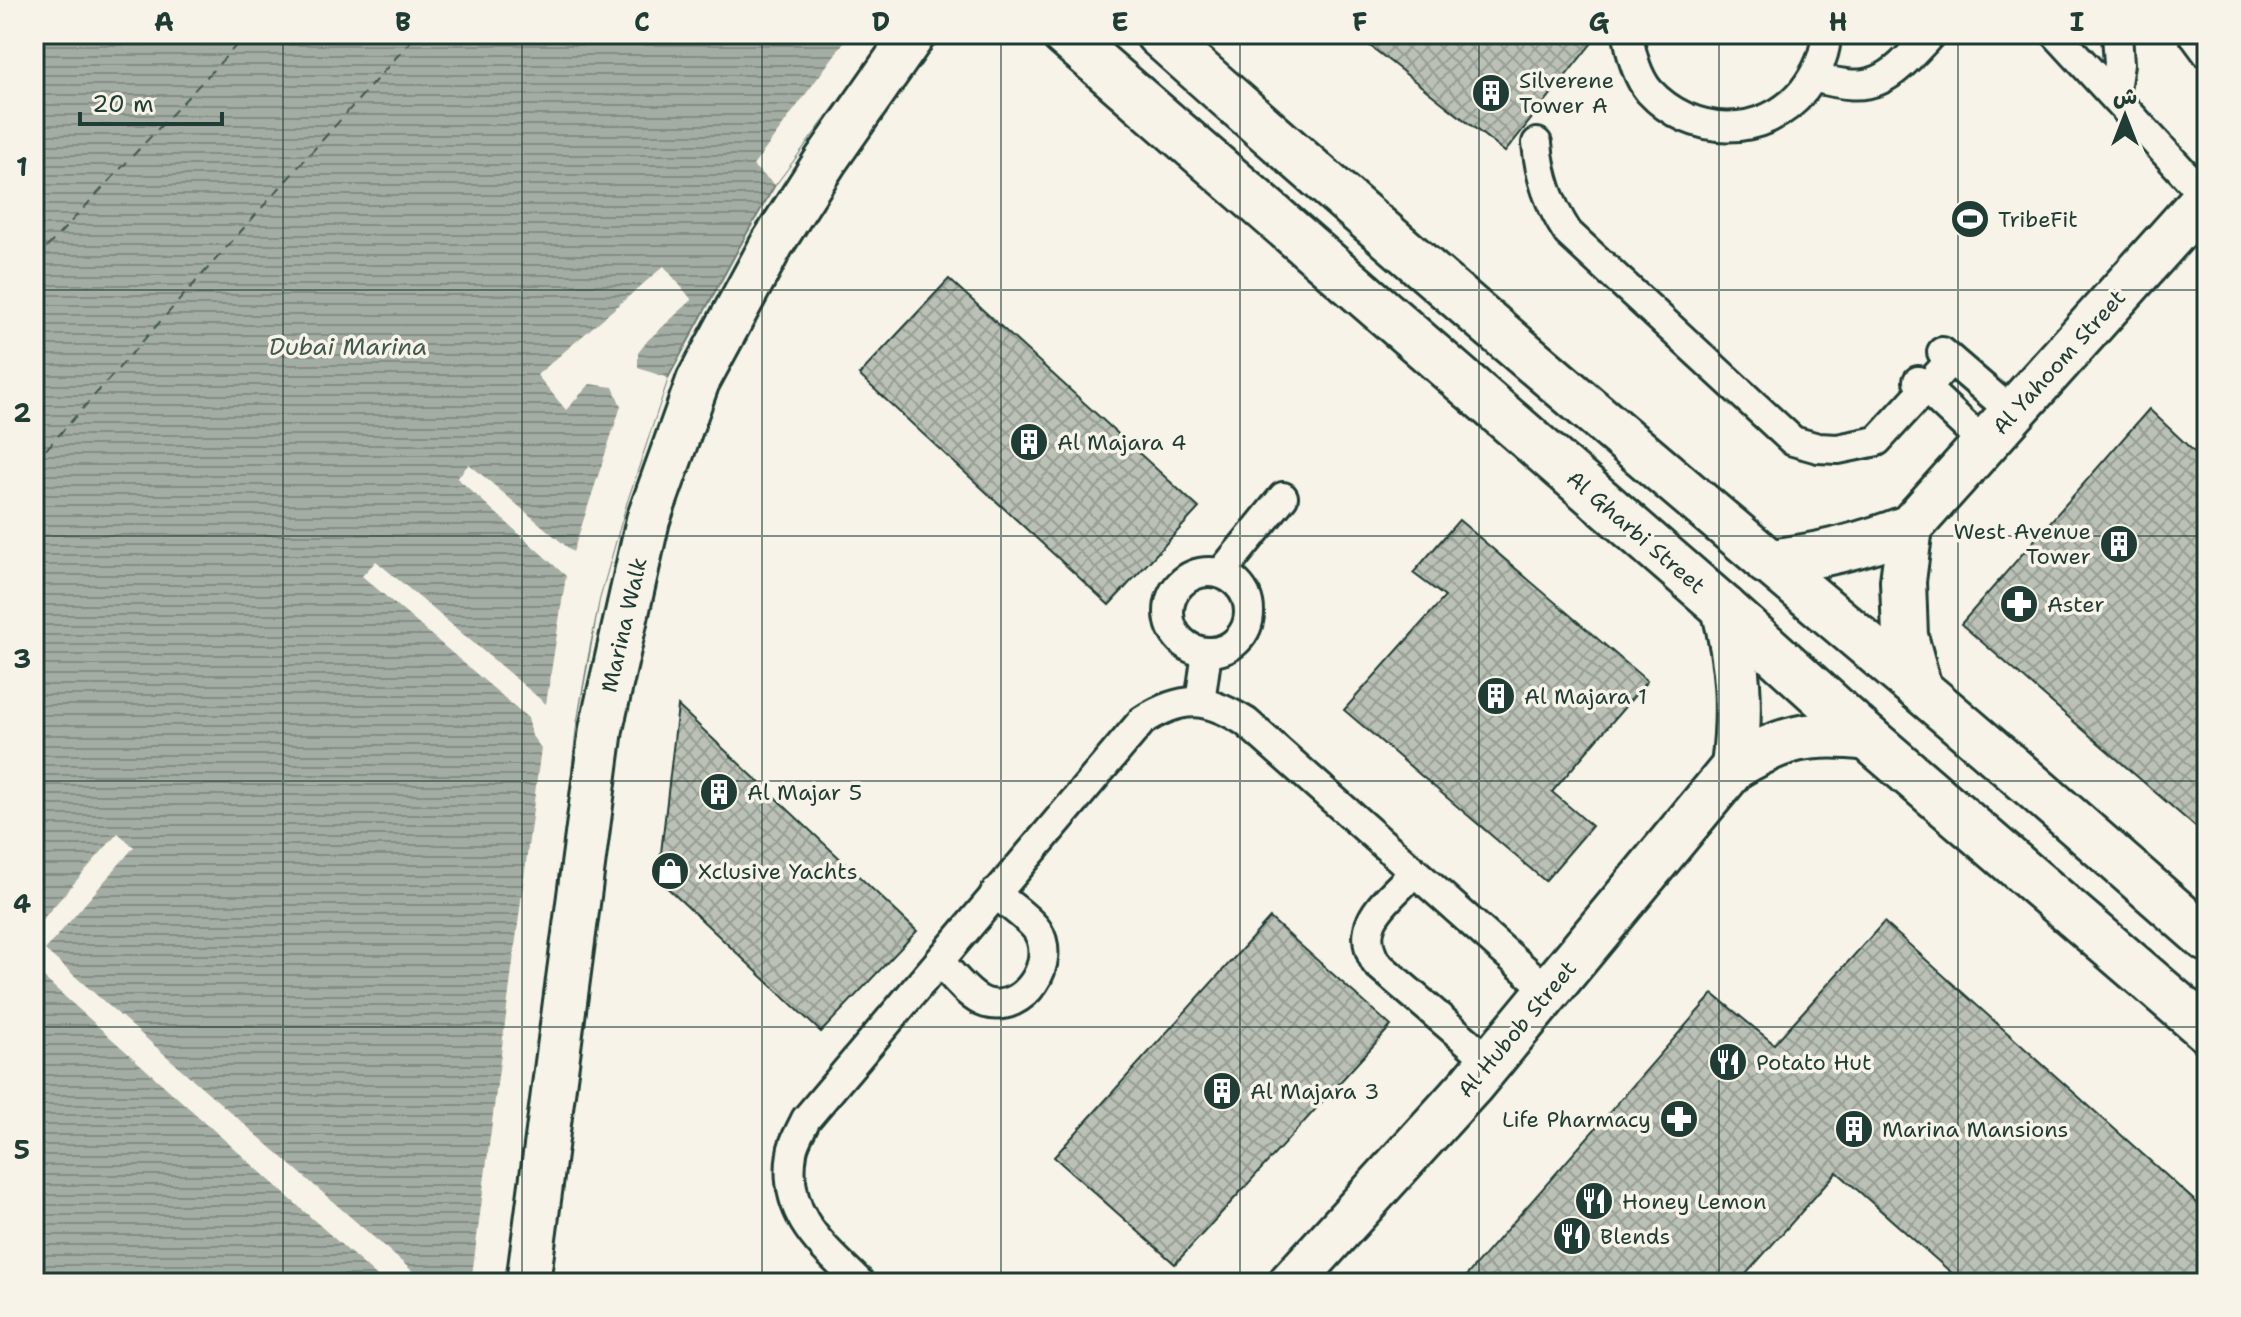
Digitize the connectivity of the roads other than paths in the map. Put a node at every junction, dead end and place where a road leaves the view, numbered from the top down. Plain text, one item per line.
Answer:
1 (914, 34) edge
2 (1064, 34) edge
3 (1158, 34) edge
4 (1628, 34) edge
5 (1826, 34) edge
6 (1931, 34) edge
7 (2056, 34) edge
8 (2117, 34) edge
9 (2193, 34) edge
10 (2207, 53) edge
11 (1814, 77) junction
12 (2114, 96) junction
13 (1537, 143) dead end
14 (2207, 196) edge
15 (1922, 384) junction
16 (1999, 428) junction
17 (1283, 497) dead end
18 (1910, 527) junction
19 (1767, 562) junction
20 (1221, 573) junction
21 (1724, 608) junction
22 (1207, 652) junction
23 (1919, 688) junction
24 (1200, 702) junction
25 (1868, 738) junction
26 (1734, 767) junction
27 (1414, 872) junction
28 (995, 893) junction
29 (2207, 939) edge
30 (940, 962) junction
31 (1550, 992) junction
32 (2207, 1030) edge
33 (1491, 1062) junction
34 (1306, 1278) edge
35 (528, 1283) edge
36 (860, 1283) edge

1 - 35 street, Marina Walk
2 - 21 street, Al Gharbi Street
3 - 19 street
4 - 11 lane
5 - 11 lane
6 - 11 lane
7 - 12 lane
8 - 12 lane
9 - 10 lane
12 - 14 lane
13 - 15 lane
14 - 16 street, Al Yahoom Street
15 - 16 lane
15 - 16 lane
16 - 18 street, Al Yahoom Street
17 - 20 lane
18 - 19 street, Al Yahoom Street
18 - 23 street
19 - 23 street
20 - 22 lane
20 - 22 lane
21 - 25 street, Al Gharbi Street
21 - 26 street
22 - 24 lane
23 - 29 street
24 - 27 lane
24 - 28 lane
25 - 26 street, Al Hubob Street
25 - 32 street, Al Gharbi Street
26 - 31 street, Al Hubob Street
27 - 31 lane
27 - 33 lane
28 - 30 lane
28 - 30 lane
30 - 36 lane
31 - 33 street, Al Hubob Street
33 - 34 street, Al Hubob Street

